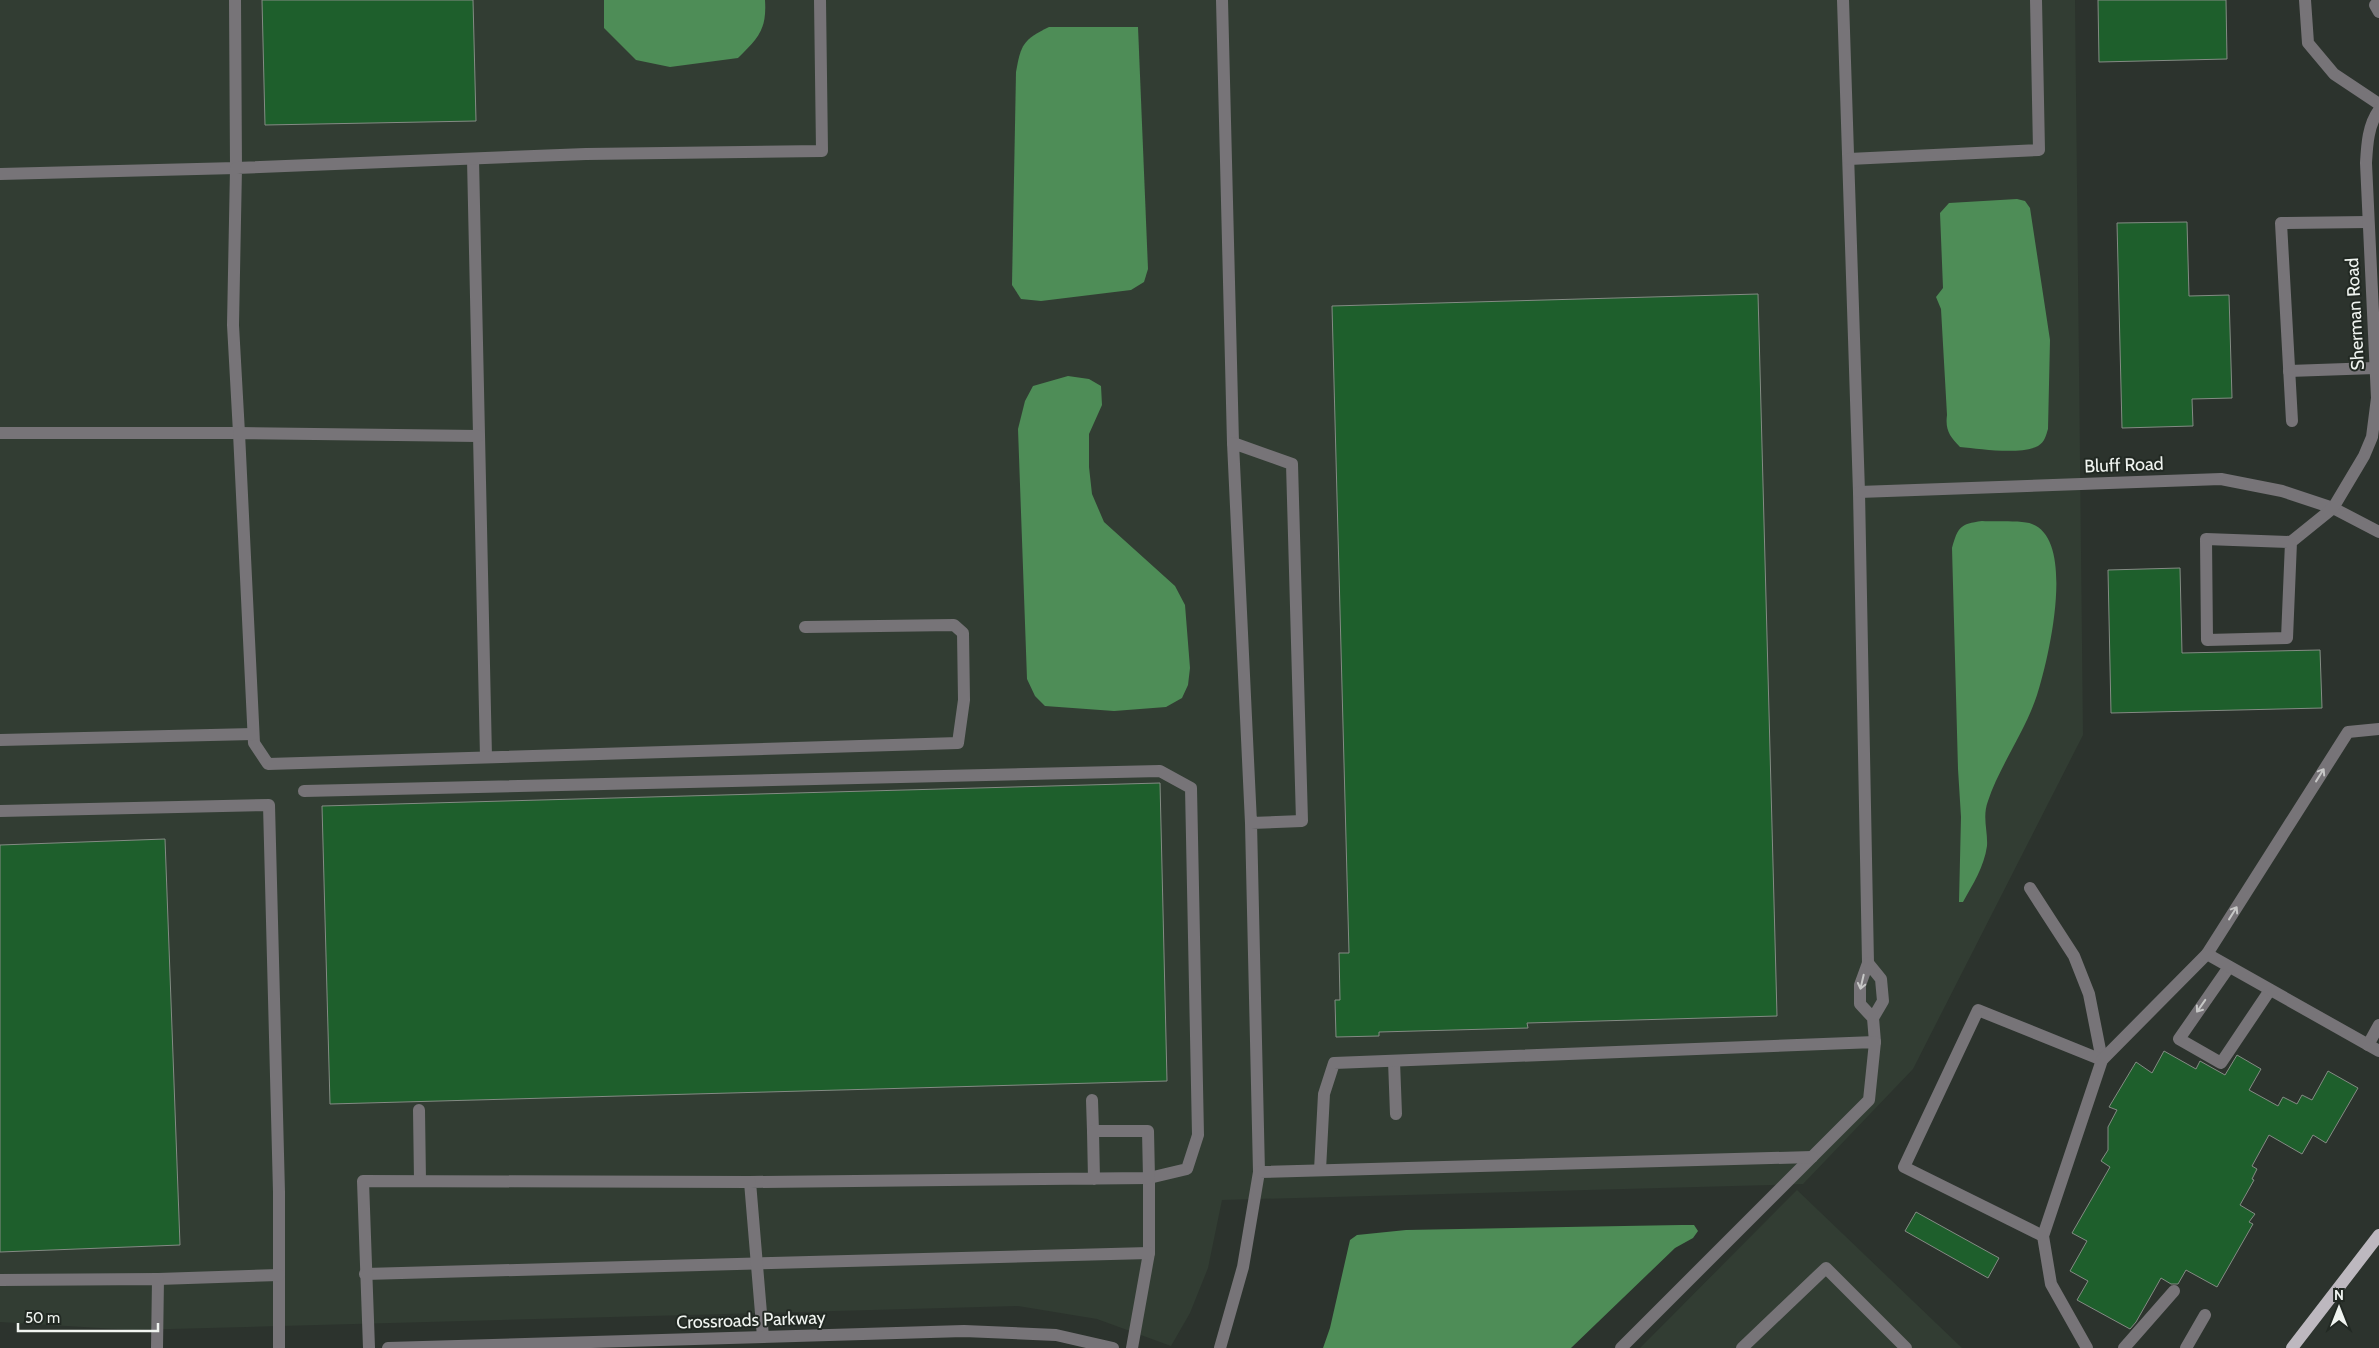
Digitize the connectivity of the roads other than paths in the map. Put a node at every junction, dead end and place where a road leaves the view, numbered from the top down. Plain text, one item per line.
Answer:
1 (235, 0) edge
2 (820, 0) edge
3 (1222, 0) edge
4 (1843, 0) edge
5 (2036, 0) edge
6 (2305, 0) edge
7 (2379, 5) edge
8 (2379, 12) edge
9 (2379, 104) edge
10 (2379, 110) edge
11 (473, 159) junction
12 (1849, 159) junction
13 (236, 168) junction
14 (0, 174) edge
15 (2368, 222) junction
16 (2375, 261) edge
17 (2375, 368) junction
18 (2289, 371) junction
19 (2292, 421) dead end
20 (0, 433) edge
21 (239, 433) junction
22 (478, 436) junction
23 (1233, 443) junction
24 (1859, 492) junction
25 (2333, 508) junction
26 (2379, 532) edge
27 (2291, 542) junction
28 (805, 627) dead end
29 (2379, 729) edge
30 (254, 734) junction
31 (0, 740) edge
32 (486, 757) junction
33 (304, 790) dead end
34 (0, 810) edge
35 (1251, 823) junction
36 (2030, 888) dead end
37 (2207, 954) junction
38 (1868, 962) junction
39 (2230, 966) junction
40 (2270, 990) junction
41 (1873, 1018) junction
42 (2379, 1025) edge
43 (1875, 1042) junction
44 (2373, 1048) edge
45 (2102, 1060) junction
46 (1394, 1061) junction
47 (1092, 1100) dead end
48 (419, 1110) dead end
49 (1396, 1114) dead end
50 (1093, 1131) junction
51 (1812, 1157) junction
52 (1320, 1170) junction
53 (1259, 1172) junction
54 (1149, 1178) junction
55 (1094, 1179) junction
56 (420, 1181) junction
57 (750, 1182) junction
58 (2379, 1235) edge
59 (2043, 1236) junction
60 (1149, 1253) junction
61 (759, 1263) junction
62 (365, 1274) junction
63 (279, 1276) junction
64 (158, 1279) junction
65 (0, 1280) edge
66 (2174, 1291) dead end
67 (2205, 1315) dead end
68 (842, 1334) junction
69 (763, 1336) junction
70 (783, 1342) edge
71 (157, 1348) edge
72 (279, 1348) edge
73 (369, 1348) edge
74 (388, 1348) edge
75 (843, 1348) edge
76 (1113, 1348) edge
77 (1132, 1348) edge
78 (1220, 1348) edge
79 (1622, 1348) edge
80 (1742, 1348) edge
81 (1906, 1348) edge
82 (2087, 1348) edge
83 (2124, 1348) edge
84 (2186, 1348) edge
85 (2292, 1348) edge

1 - 13 street
2 - 11 street
3 - 23 street
4 - 12 street
5 - 12 street
6 - 9 street
7 - 8 street
10 - 15 street, Sherman Road
11 - 13 street
11 - 22 street
12 - 24 street
13 - 14 street
13 - 21 street
15 - 16 street, Sherman Road
15 - 18 street
16 - 17 street, Sherman Road
17 - 18 street
17 - 25 street, Sherman Road
18 - 19 street
20 - 21 street
21 - 22 street
21 - 30 street
22 - 32 street
23 - 35 street
23 - 35 street
24 - 25 street, Bluff Road
24 - 38 street
25 - 26 street, Bluff Road
25 - 27 street
27 - 27 street
28 - 32 street
37 -> 29 street
30 - 31 street
30 - 32 street
33 - 54 street
34 - 63 street
35 - 53 street
36 - 45 street
37 - 39 street
37 - 45 street
38 -> 41 street
38 - 41 street
39 - 40 street
39 -> 40 street
40 - 44 street
41 - 43 street
42 - 44 street
43 - 46 street
43 - 51 street
45 - 59 street
45 - 59 street
46 - 49 street
46 - 52 street
47 - 50 street
48 - 56 street
50 - 54 street
50 - 55 street
51 - 52 street
51 - 79 street
52 - 53 street
53 - 78 street
54 - 55 street
54 - 60 street
55 - 57 street
56 - 57 street
56 - 62 street
57 - 61 street
58 - 85 main road
59 - 82 street
60 - 61 street
60 - 77 street
61 - 62 street
61 - 69 street
62 - 73 street
63 - 64 street
63 - 72 street
64 - 65 street
64 - 71 street
66 - 83 street
67 - 84 street
68 - 70 street, Crossroads Parkway
68 - 75 street
68 - 76 street, Crossroads Parkway
69 - 70 street, Crossroads Parkway
69 - 74 street, Crossroads Parkway
80 - 81 street

